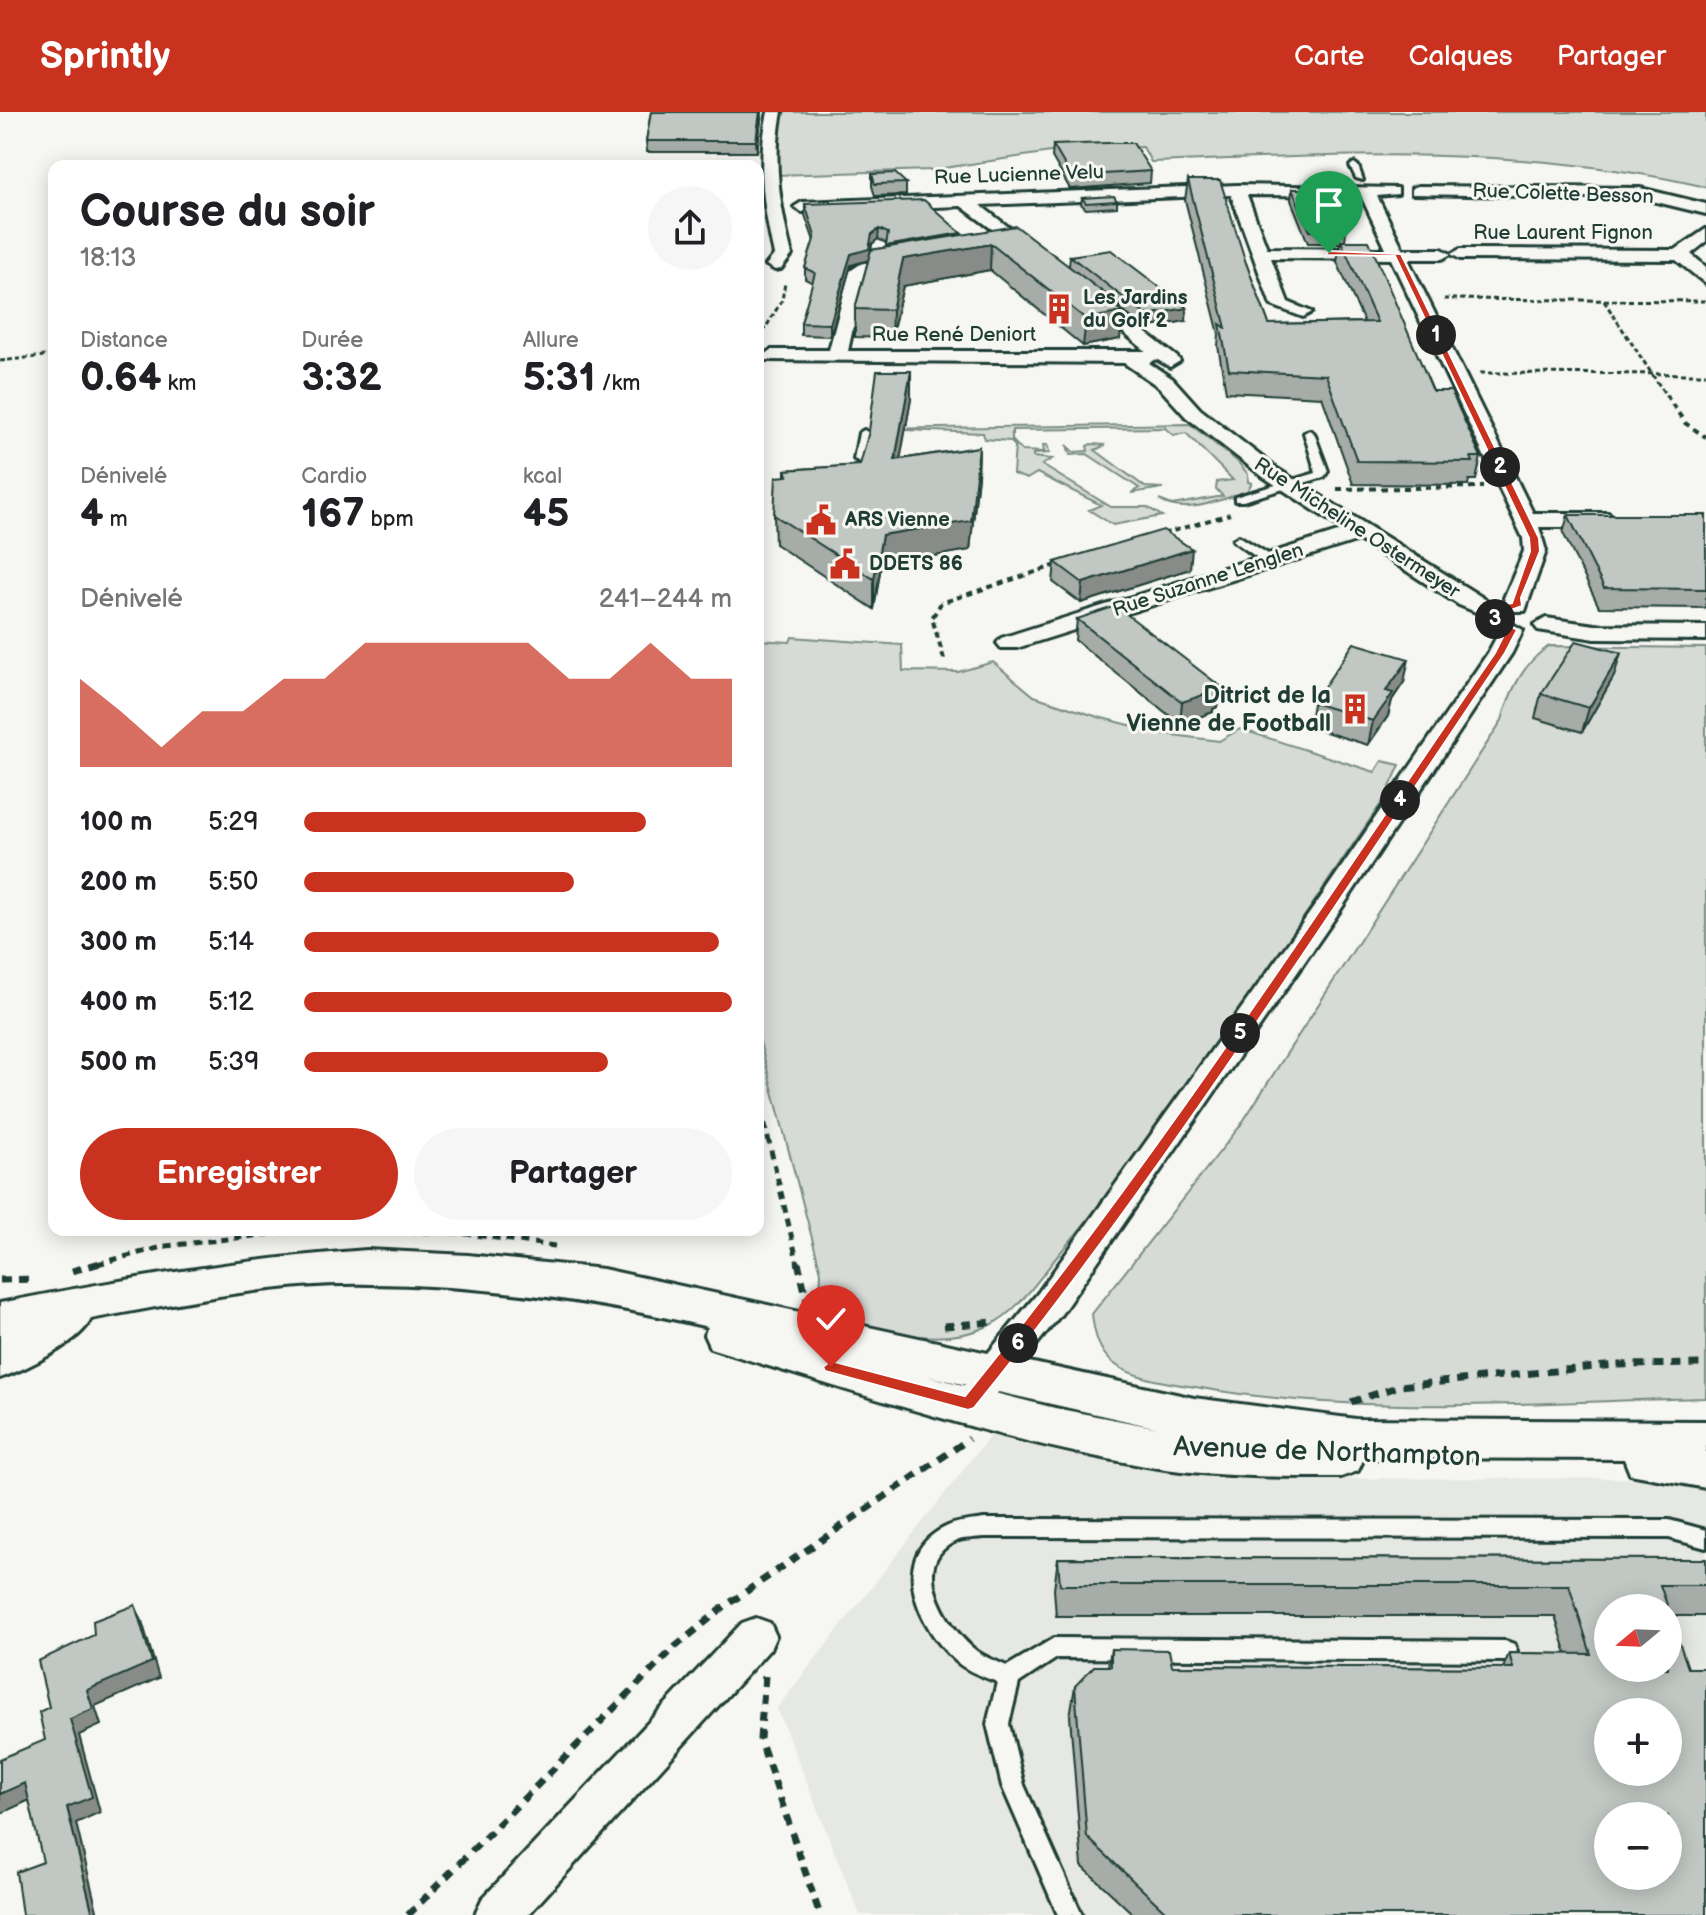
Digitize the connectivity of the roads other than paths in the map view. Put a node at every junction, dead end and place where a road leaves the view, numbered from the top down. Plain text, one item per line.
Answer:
1 (775, 112) edge
2 (1354, 166) dead end
3 (1363, 185) junction
4 (1237, 190) junction
5 (1392, 191) dead end
6 (1418, 191) dead end
7 (964, 200) junction
8 (802, 207) edge
9 (1706, 209) edge
10 (1706, 234) edge
11 (1018, 242) junction
12 (987, 247) edge
13 (1261, 253) junction
14 (1397, 254) junction
15 (1679, 255) junction
16 (924, 258) edge
17 (1043, 261) edge
18 (775, 265) road end
19 (1706, 279) edge
20 (1080, 290) edge
21 (1303, 312) dead end
22 (765, 349) edge
23 (837, 356) junction
24 (1128, 357) junction
25 (1166, 358) junction
26 (864, 433) dead end
27 (1309, 433) dead end
28 (1223, 437) junction
29 (860, 459) edge
30 (1298, 491) junction
31 (1238, 506) road end
32 (1526, 520) junction
33 (1631, 520) edge
34 (1361, 532) junction
35 (1239, 540) dead end
36 (1269, 560) junction
37 (1508, 616) junction
38 (1706, 633) edge
39 (1009, 643) dead end
40 (539, 1280) junction
41 (175, 1286) junction
42 (0, 1320) edge
43 (0, 1360) edge
44 (980, 1388) junction
45 (1706, 1440) edge
46 (1706, 1468) edge
47 (1706, 1539) edge
48 (756, 1636) road end
49 (1506, 1651) edge
50 (1009, 1677) junction
51 (498, 1915) edge
52 (1070, 1915) edge

1 - 18 street
2 - 3 lane
3 - 4 street
3 - 5 street
3 - 14 street
4 - 7 street, Rue Lucienne Velu
4 - 13 street
6 - 9 street, Rue Colette Besson
7 - 8 street, Rue Lucienne Velu
7 - 11 street
10 - 15 street, Rue Laurent Fignon
11 - 12 street
11 - 17 street
13 - 14 street, Rue Laurent Fignon
13 - 21 street
14 - 15 street, Rue Laurent Fignon
14 - 32 street
15 - 19 street
16 - 23 street, Rue René Deniort
20 - 25 street, Rue Micheline Ostermeyer
22 - 23 street, Rue René Deniort
23 - 24 street, Rue René Deniort
24 - 25 street, Rue René Deniort
24 - 28 street, Rue Micheline Ostermeyer
25 - 28 street, Rue Micheline Ostermeyer
26 - 29 lane
27 - 30 lane
28 - 30 street, Rue Micheline Ostermeyer
30 - 31 lane
30 - 34 street, Rue Micheline Ostermeyer
32 - 33 street
32 - 37 street
34 - 36 street, Rue Suzanne Lenglen
34 - 37 street, Rue Micheline Ostermeyer
35 - 36 lane
36 - 39 street, Rue Suzanne Lenglen
37 - 38 street, Rue Micheline Ostermeyer
37 - 44 street
40 - 41 street, Avenue de Northampton
40 - 44 street, Avenue de Northampton
40 - 44 street, Avenue de Northampton
41 - 42 street, Avenue de Northampton
41 - 43 street, Avenue de Northampton
44 - 45 street, Avenue de Northampton
44 - 46 street, Avenue de Northampton
47 - 50 lane
48 - 51 street
49 - 50 lane
50 - 52 lane

